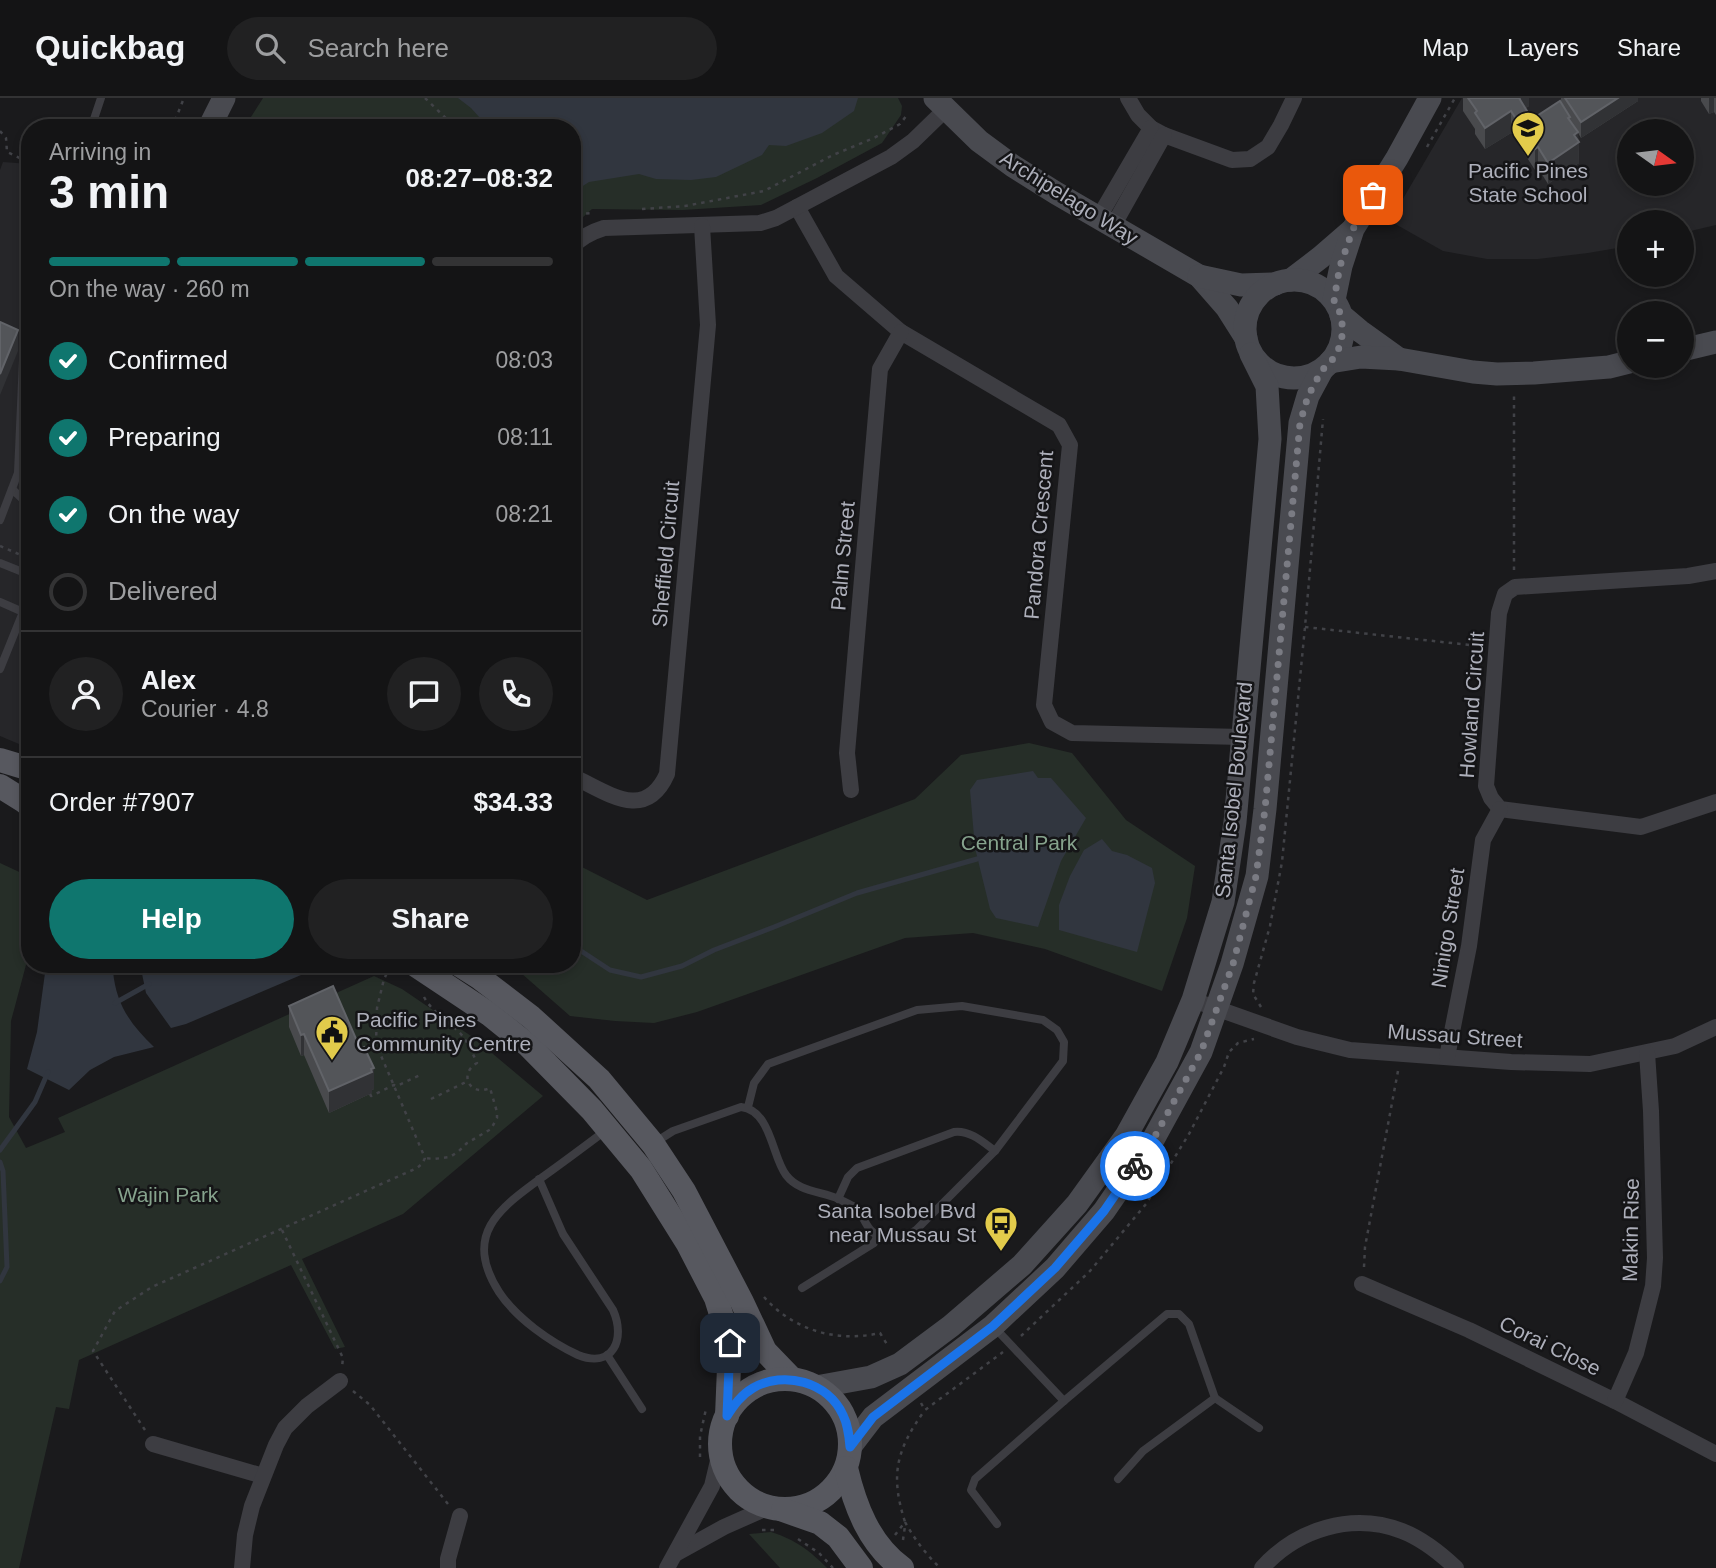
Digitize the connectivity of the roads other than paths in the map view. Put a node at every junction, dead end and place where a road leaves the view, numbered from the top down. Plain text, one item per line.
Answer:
1 (101, 98) edge
2 (224, 98) edge
3 (1128, 98) edge
4 (1294, 98) edge
5 (1430, 98) edge
6 (940, 102) edge
7 (94, 119) edge
8 (214, 119) edge
9 (1157, 131) junction
10 (797, 207) junction
11 (1106, 221) junction
12 (702, 226) junction
13 (1353, 229) junction
14 (581, 238) edge
15 (1199, 276) junction
16 (1283, 282) junction
17 (1338, 308) junction
18 (901, 332) junction
19 (1716, 342) edge
20 (1249, 346) junction
21 (1694, 347) edge
22 (1399, 359) junction
23 (1617, 365) edge
24 (1326, 366) junction
25 (21, 405) edge
26 (12, 489) junction
27 (21, 498) edge
28 (0, 520) edge
29 (0, 563) edge
30 (21, 571) edge
31 (1716, 571) edge
32 (0, 602) edge
33 (21, 611) edge
34 (21, 625) edge
35 (0, 669) edge
36 (1242, 737) junction
37 (0, 760) edge
38 (21, 766) edge
39 (581, 780) edge
40 (0, 786) edge
41 (851, 790) dead end
42 (21, 799) edge
43 (1716, 802) edge
44 (1500, 809) junction
45 (417, 973) edge
46 (472, 973) edge
47 (1193, 1000) junction
48 (1216, 1009) junction
49 (1716, 1027) edge
50 (1647, 1053) junction
51 (1447, 1057) junction
52 (748, 1107) junction
53 (608, 1129) junction
54 (653, 1144) junction
55 (996, 1151) junction
56 (539, 1179) junction
57 (838, 1199) junction
58 (878, 1235) junction
59 (1362, 1284) road end
60 (802, 1288) dead end
61 (993, 1326) junction
62 (607, 1355) junction
63 (792, 1379) junction
64 (340, 1381) road end
65 (816, 1387) junction
66 (1215, 1398) junction
67 (1064, 1401) junction
68 (1615, 1401) junction
69 (642, 1409) dead end
70 (727, 1416) junction
71 (1259, 1428) dead end
72 (153, 1444) road end
73 (721, 1448) junction
74 (1716, 1454) edge
75 (848, 1457) junction
76 (263, 1476) junction
77 (1118, 1479) dead end
78 (776, 1516) junction
79 (460, 1517) road end
80 (997, 1524) dead end
81 (677, 1554) junction
82 (242, 1568) edge
83 (448, 1568) edge
84 (667, 1568) edge
85 (862, 1568) edge
86 (902, 1568) edge
87 (1262, 1568) edge
88 (1456, 1568) edge

1 - 7 lane
2 - 8 street
3 - 9 street
4 - 9 street
5 - 13 street
6 - 10 street
6 - 11 street, Archipelago Way
9 - 11 street
10 - 12 street
10 - 18 street, Pandora Crescent
11 - 15 street, Archipelago Way
12 - 14 street
12 - 39 street, Sheffield Circuit
13 - 16 street
13 - 17 street
15 - 16 street, Archipelago Way
15 - 20 street, Archipelago Way
16 - 17 street
16 - 20 street
17 - 22 street
17 - 24 street
18 - 36 street, Pandora Crescent
18 - 41 street, Palm Street
19 - 21 street
20 - 24 street
20 - 36 street, Santa Isobel Boulevard
22 - 23 street
22 - 24 street
24 - 48 street, Santa Isobel Boulevard
25 - 26 lane
26 - 27 lane
26 - 28 lane
29 - 30 lane
31 - 44 street, Howland Circuit
32 - 33 lane
34 - 35 lane
36 - 47 street, Santa Isobel Boulevard
37 - 38 main road
40 - 42 main road
43 - 44 street
44 - 51 street, Ninigo Street
45 - 53 main road
46 - 54 main road
47 - 48 street, Mussau Street
47 - 65 street, Santa Isobel Boulevard
48 - 51 street, Mussau Street
48 - 61 street, Santa Isobel Boulevard
49 - 50 street, Mussau Street
50 - 51 street, Mussau Street
50 - 68 street, Makin Rise
52 - 54 lane
52 - 55 lane
52 - 57 lane
53 - 56 lane
53 - 70 main road
54 - 63 main road
55 - 57 lane
55 - 58 lane
56 - 62 lane
56 - 62 lane
57 - 58 lane
58 - 60 lane
59 - 68 street, Corai Close
61 - 67 lane
61 - 75 street, Santa Isobel Boulevard
62 - 69 lane
63 - 65 main road
63 - 70 main road
64 - 76 street
65 - 75 main road
66 - 67 lane
66 - 71 lane
66 - 77 lane
67 - 80 lane
68 - 74 street, Corai Close
70 - 73 main road
72 - 76 street
73 - 78 main road
73 - 81 street
75 - 78 main road
75 - 86 main road
76 - 82 street
78 - 81 street
78 - 85 main road
79 - 83 street
81 - 84 street
87 - 88 street

